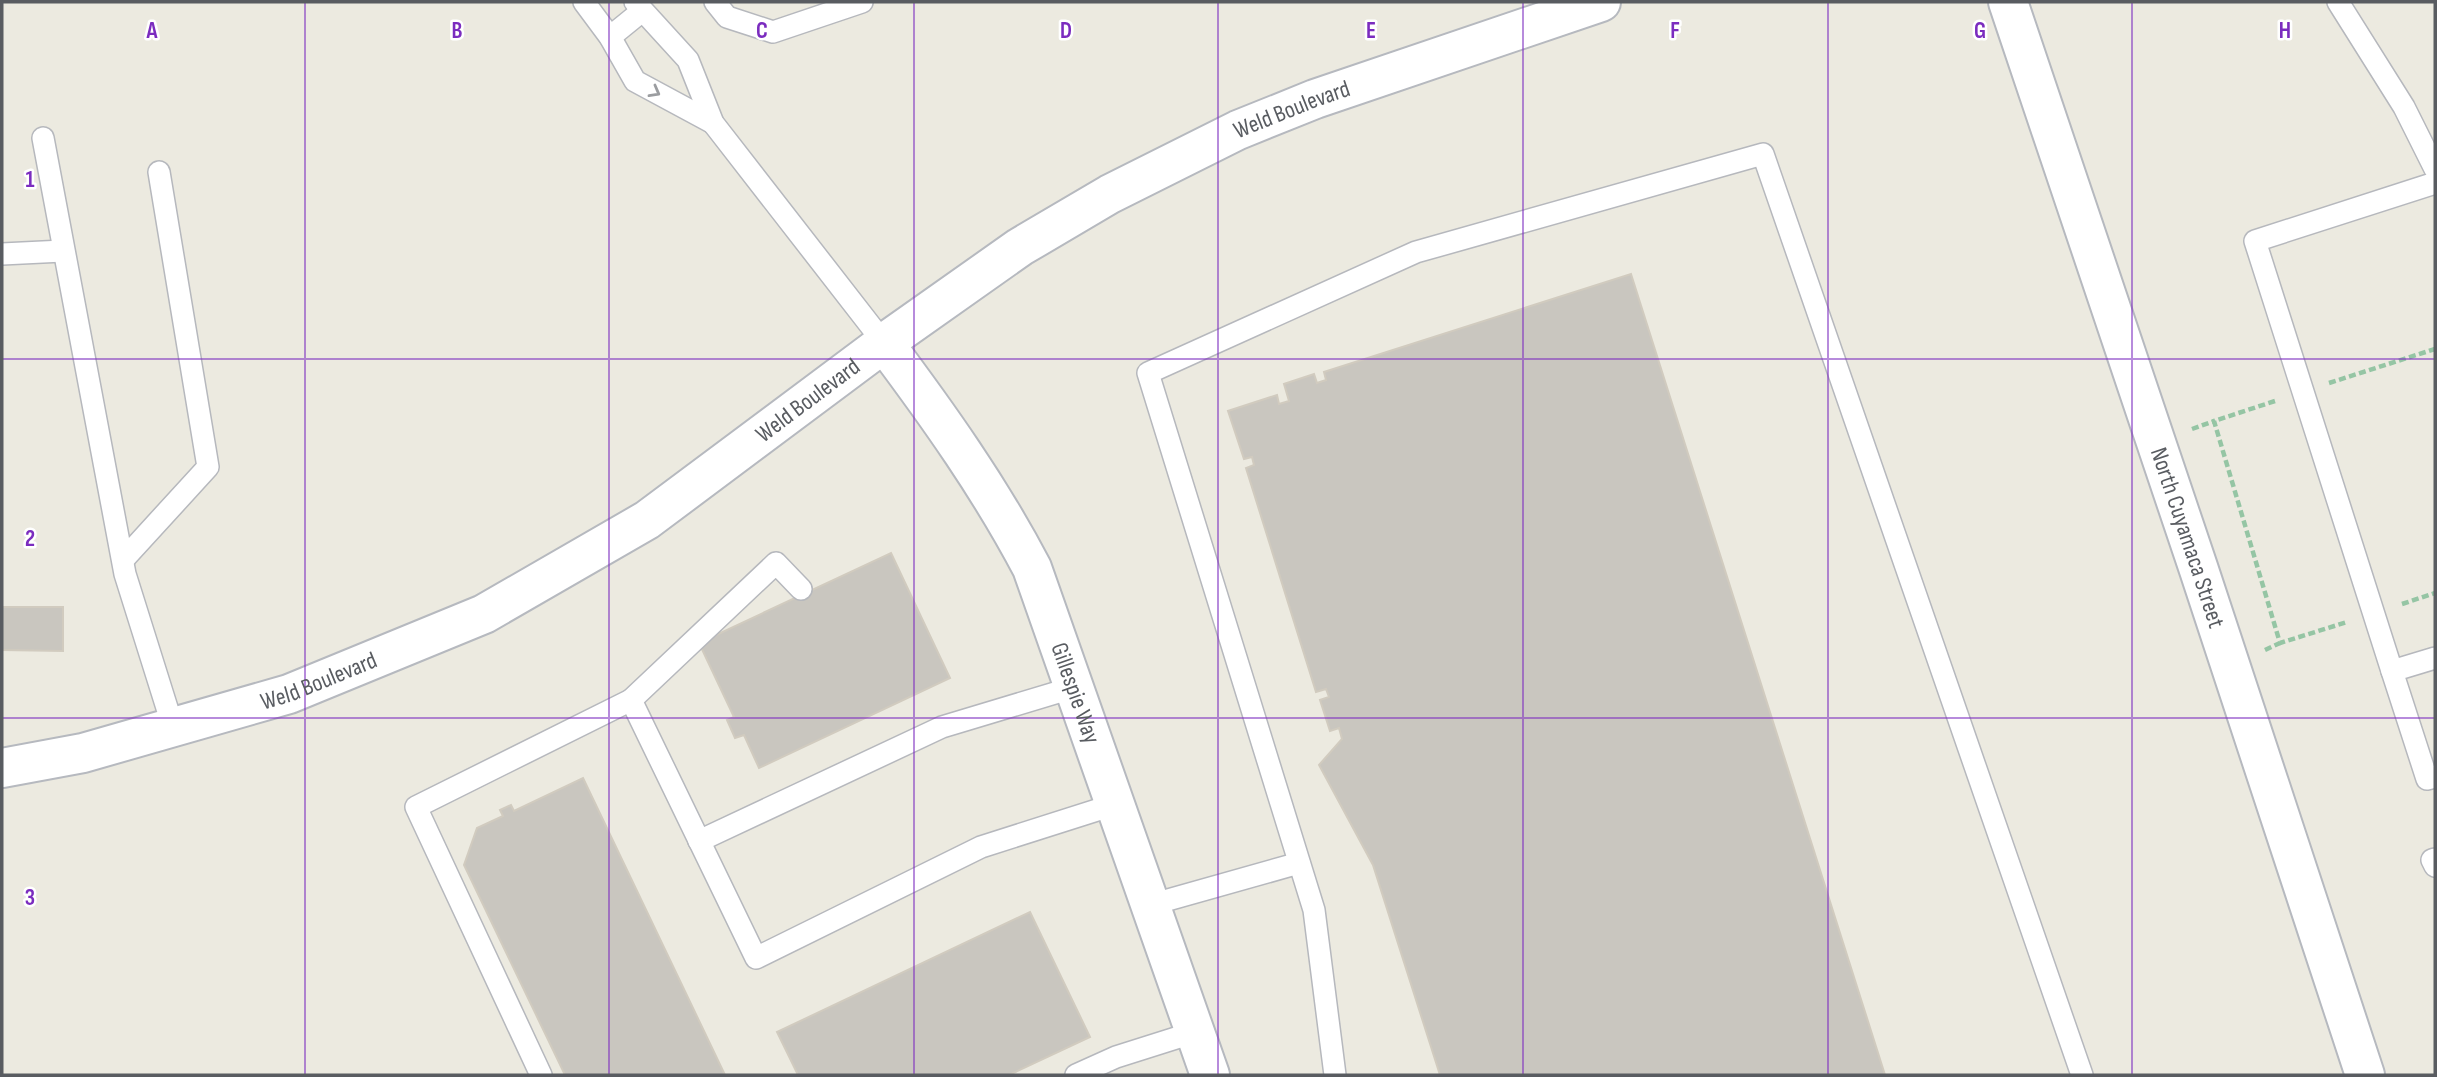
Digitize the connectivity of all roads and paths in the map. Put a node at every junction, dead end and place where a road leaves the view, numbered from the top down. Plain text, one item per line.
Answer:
1 (584, 2) edge
2 (715, 2) edge
3 (862, 2) edge
4 (2008, 2) edge
5 (2338, 2) edge
6 (1581, 5) edge
7 (638, 6) edge
8 (610, 37) junction
9 (713, 123) junction
10 (43, 138) dead end
11 (2435, 169) edge
12 (159, 172) dead end
13 (2435, 183) edge
14 (64, 251) junction
15 (2, 254) edge
16 (884, 343) junction
17 (123, 560) junction
18 (801, 589) dead end
19 (2435, 658) edge
20 (2392, 671) junction
21 (1075, 687) junction
22 (631, 699) junction
23 (173, 727) junction
24 (2, 768) edge
25 (2435, 777) edge
26 (1116, 804) junction
27 (699, 841) junction
28 (2435, 859) edge
29 (1299, 863) junction
30 (2435, 866) edge
31 (1150, 905) junction
32 (1195, 1032) junction
33 (541, 1075) edge
34 (1076, 1075) edge
35 (1210, 1075) edge
36 (1335, 1075) edge
37 (2081, 1075) edge
38 (2365, 1075) edge

1 - 8 lane
2 - 3 lane
4 - 38 main road, North Cuyamaca Street
5 - 11 lane
6 - 16 main road, Weld Boulevard
7 - 8 lane
7 - 9 lane
8 -> 9 lane
9 - 16 lane
10 - 14 lane
12 - 17 lane
13 - 20 lane
14 - 15 lane
14 - 17 lane
16 - 21 main road, Gillespie Way
16 - 23 main road, Weld Boulevard
17 - 23 lane
18 - 22 lane
19 - 20 lane
20 - 25 lane
21 - 26 main road, Gillespie Way
21 - 27 lane
22 - 27 lane
22 - 33 lane
23 - 24 main road, Weld Boulevard
26 - 27 lane
26 - 31 main road, Gillespie Way
28 - 30 lane
29 - 31 lane
29 - 36 lane
29 - 37 lane
31 - 32 main road, Gillespie Way
32 - 34 lane
32 - 35 main road, Gillespie Way

